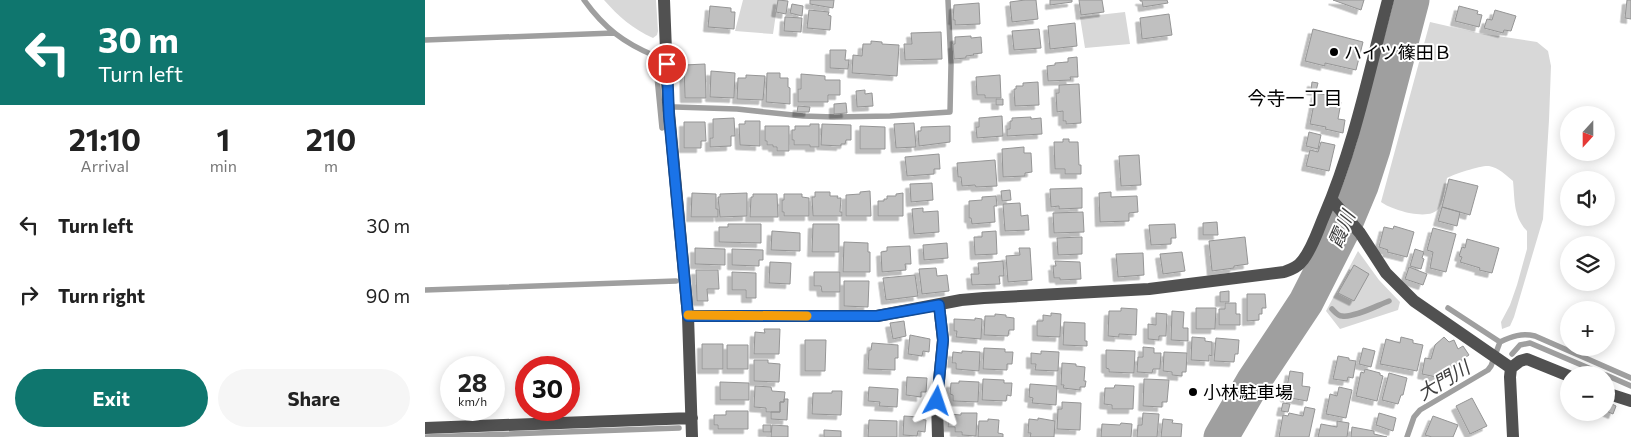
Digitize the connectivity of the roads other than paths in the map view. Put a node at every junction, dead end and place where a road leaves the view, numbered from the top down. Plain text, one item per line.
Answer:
1 (663, 0) edge
2 (1388, 0) edge
3 (1335, 203) junction
4 (939, 305) junction
5 (688, 316) junction
6 (1508, 365) junction
7 (1560, 372) edge
8 (1615, 396) edge
9 (1631, 401) edge
10 (692, 418) junction
11 (425, 428) edge
12 (693, 437) edge
13 (939, 437) edge
14 (1513, 437) edge

1 - 5 street
2 - 3 street
3 - 4 street
3 - 6 street
4 - 5 street
4 - 13 street
5 - 10 street
6 - 7 street
6 - 14 street
8 - 9 street
10 - 11 street
10 - 12 street

